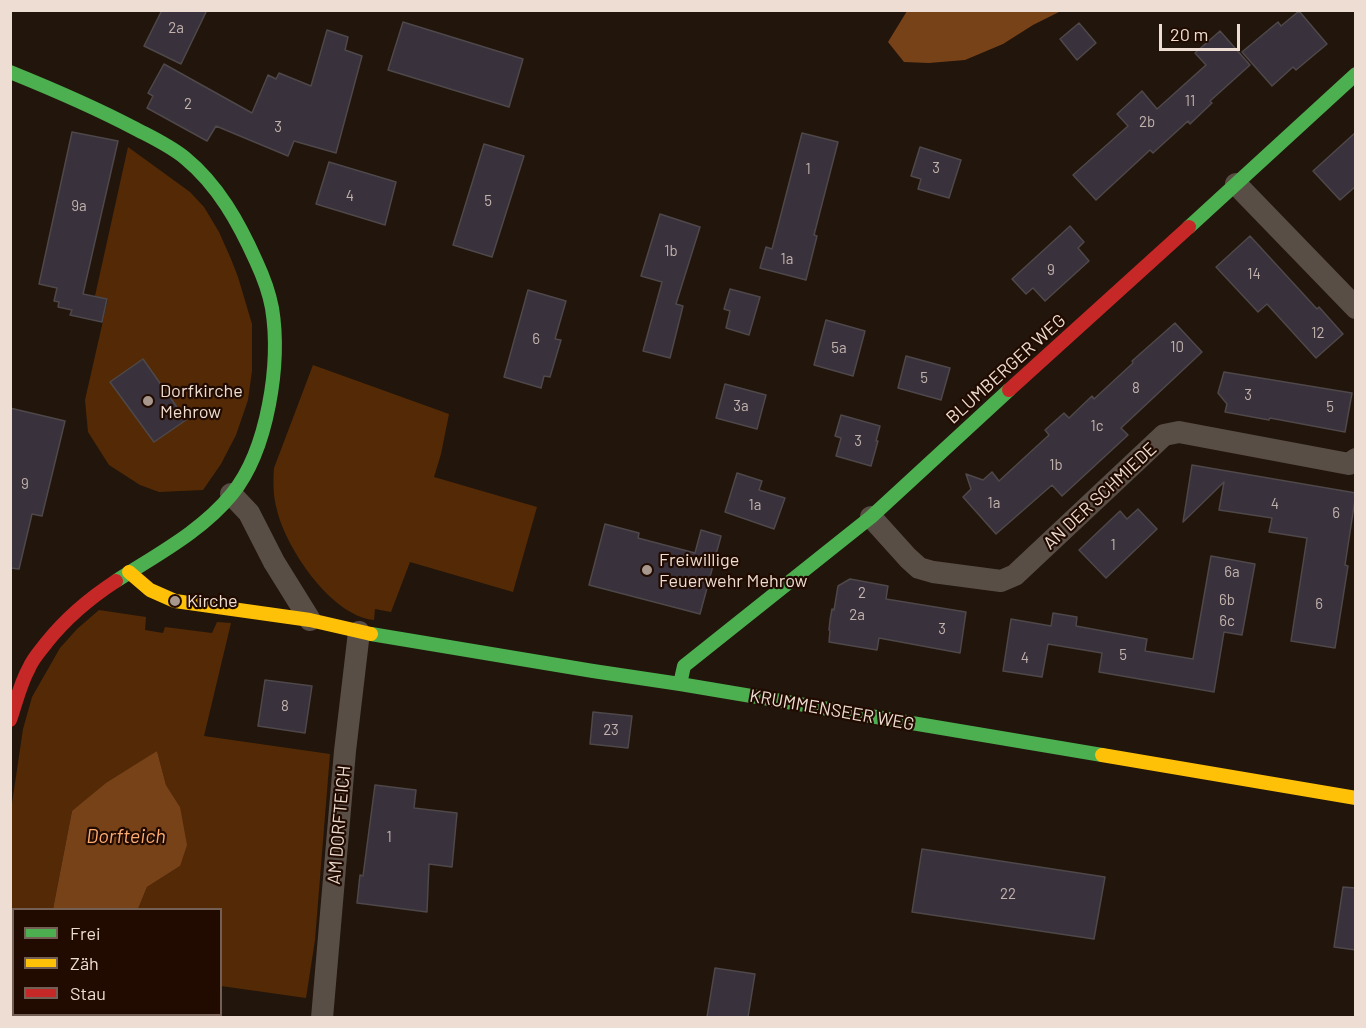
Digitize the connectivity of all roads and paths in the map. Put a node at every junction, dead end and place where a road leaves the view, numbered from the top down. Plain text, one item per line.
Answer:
1 (10, 72) edge
2 (1356, 74) edge
3 (1236, 184) junction
4 (1356, 308) edge
5 (1356, 459) edge
6 (231, 494) junction
7 (871, 517) junction
8 (129, 572) junction
9 (310, 620) junction
10 (359, 632) junction
11 (680, 684) junction
12 (10, 720) edge
13 (1356, 798) edge
14 (322, 1017) edge

1 - 6 street
2 - 3 street, BLUMBERGER WEG
3 - 4 street
3 - 7 street, BLUMBERGER WEG
5 - 7 street, AN DER SCHMIEDE
6 - 8 street
6 - 9 street
7 - 11 street, BLUMBERGER WEG
8 - 9 street, KRUMMENSEER WEG
8 - 12 street
9 - 10 street, KRUMMENSEER WEG
10 - 11 street, KRUMMENSEER WEG
10 - 14 street, AM DORFTEICH
11 - 13 street, KRUMMENSEER WEG

